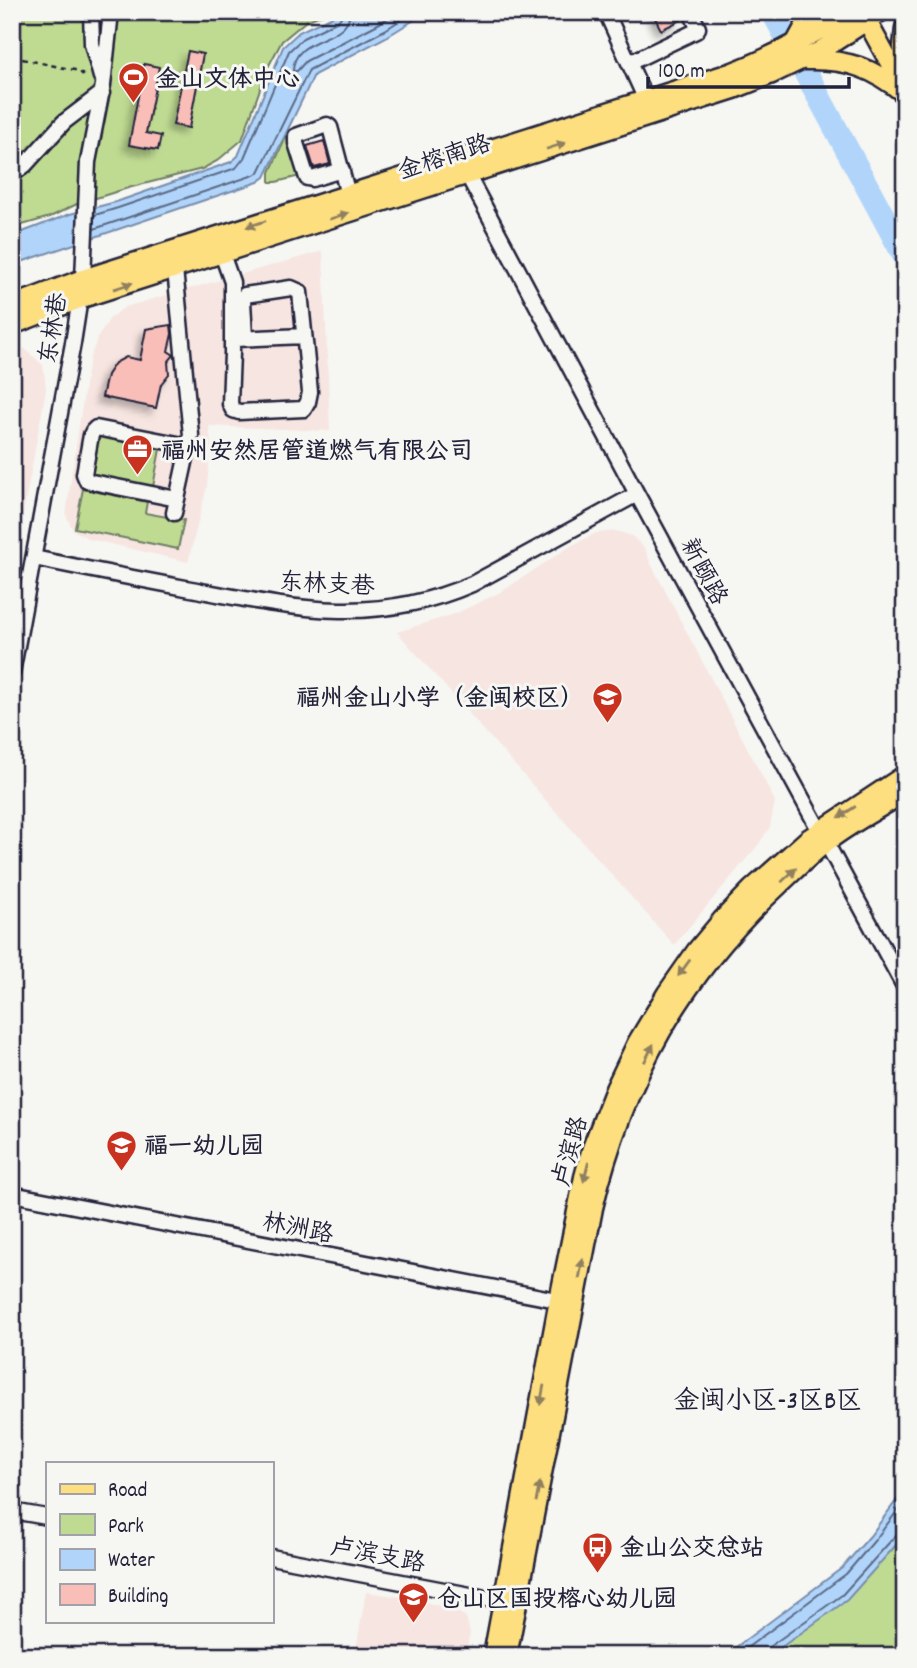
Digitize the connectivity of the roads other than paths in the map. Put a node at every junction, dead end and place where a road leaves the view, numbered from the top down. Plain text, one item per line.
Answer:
1 (91, 12) edge
2 (606, 12) edge
3 (691, 12) edge
4 (810, 12) edge
5 (849, 12) edge
6 (870, 15) edge
7 (111, 18) edge
8 (905, 27) edge
9 (817, 43) junction
10 (799, 52) junction
11 (629, 63) junction
12 (768, 67) junction
13 (905, 79) edge
14 (102, 89) junction
15 (905, 92) edge
16 (646, 100) junction
17 (342, 170) dead end
18 (12, 174) edge
19 (467, 174) junction
20 (348, 195) junction
21 (222, 254) junction
22 (175, 269) junction
23 (83, 279) junction
24 (79, 299) junction
25 (12, 306) edge
26 (12, 325) edge
27 (304, 336) junction
28 (239, 339) junction
29 (188, 446) junction
30 (638, 494) junction
31 (34, 558) junction
32 (12, 673) edge
33 (905, 775) edge
34 (905, 792) edge
35 (823, 836) junction
36 (905, 988) edge
37 (12, 1194) edge
38 (567, 1302) junction
39 (12, 1511) edge
40 (46, 1517) edge
41 (273, 1557) edge
42 (510, 1603) junction
43 (493, 1656) edge
44 (507, 1656) edge

1 - 14 street
2 - 11 street
3 - 11 street
4 - 10 main road
5 - 9 main road, 金榕南路
6 - 9 main road, 金榕南路
6 - 15 main road
7 - 14 street, 东林巷
8 - 13 main road
9 - 10 main road, 金榕南路
10 - 12 main road, 金榕南路
10 - 15 main road
11 - 16 street
12 - 16 main road, 金榕南路
19 -> 12 main road, 金榕南路
14 - 18 street
14 - 23 street, 东林巷
16 - 20 main road, 金榕南路
17 - 20 street
21 -> 19 main road, 金榕南路
19 - 30 street, 新颐路
20 -> 23 main road, 金榕南路
21 - 22 main road, 金榕南路
21 - 28 street
24 -> 22 main road, 金榕南路
22 - 29 street
23 - 24 street, 东林巷
23 - 25 main road, 金榕南路
24 - 26 main road, 金榕南路
24 - 31 street, 东林巷
27 - 28 street
27 - 28 street
27 - 28 street
29 - 29 street
30 - 31 street, 东林支巷
30 - 35 street, 新颐路
31 - 32 street, 东林巷
33 -> 35 main road, 卢滨路
34 - 35 main road
35 - 36 street, 新颐路
35 - 38 main road, 卢滨路
37 - 38 street, 林洲路
38 - 42 main road, 卢滨路
39 - 40 street
41 - 42 street, 卢滨支路
42 - 43 main road, 卢滨路
42 - 44 main road

